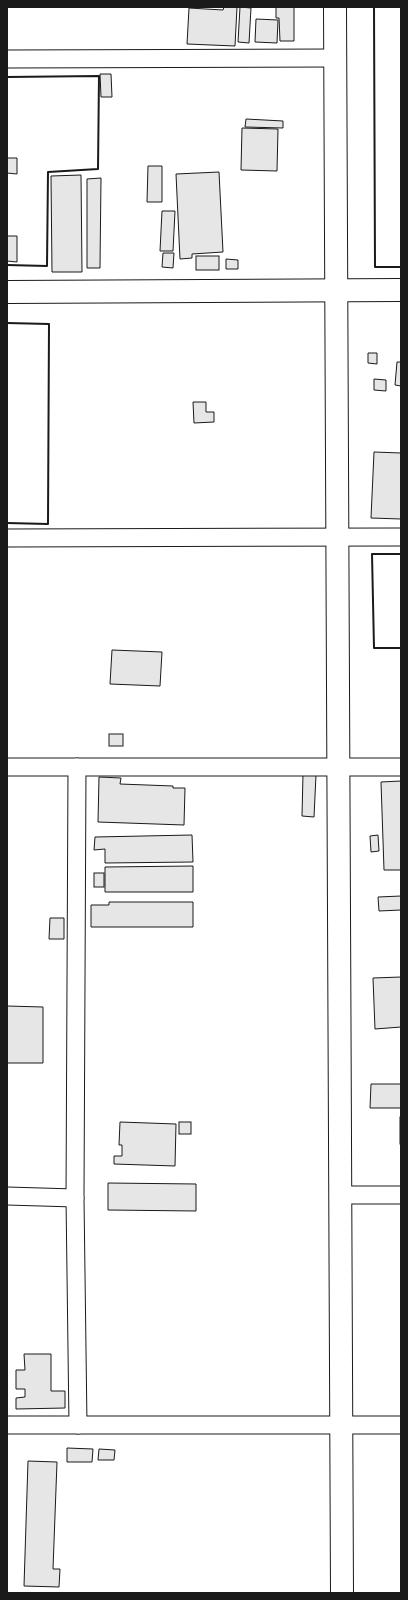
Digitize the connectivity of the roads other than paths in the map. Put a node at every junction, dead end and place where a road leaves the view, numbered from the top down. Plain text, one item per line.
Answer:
1 (335, 7) edge
2 (335, 58) junction
3 (7, 59) edge
4 (336, 290) junction
5 (401, 290) edge
6 (7, 292) edge
7 (401, 536) edge
8 (337, 537) junction
9 (7, 538) edge
10 (7, 767) edge
11 (76, 767) junction
12 (338, 767) junction
13 (401, 767) edge
14 (340, 1195) junction
15 (401, 1195) edge
16 (7, 1196) edge
17 (75, 1198) junction
18 (7, 1425) edge
19 (78, 1425) junction
20 (341, 1425) junction
21 (401, 1425) edge
22 (342, 1593) edge

1 - 2 street
2 - 3 street
2 - 4 street
4 - 5 street
4 - 6 street
4 - 8 street
7 - 8 street
8 - 9 street
8 - 12 street
10 - 11 street
11 - 12 street
11 - 17 street
12 - 13 street
12 - 14 street
14 - 15 street
14 - 20 street
16 - 17 street
17 - 19 street
18 - 19 street
19 - 20 street
20 - 21 street
20 - 22 street

